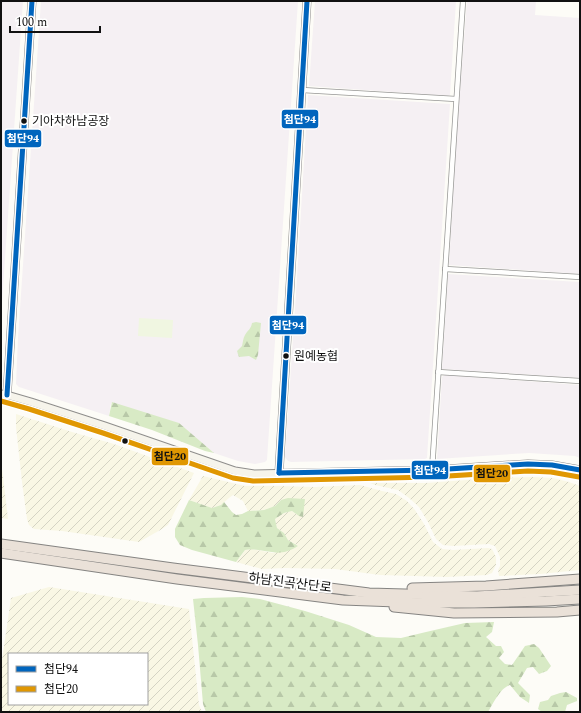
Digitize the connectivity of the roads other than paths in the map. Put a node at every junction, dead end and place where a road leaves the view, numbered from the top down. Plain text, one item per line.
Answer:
1 (32, 1) edge
2 (307, 1) edge
3 (463, 1) edge
4 (302, 90) junction
5 (456, 99) junction
6 (445, 269) junction
7 (580, 277) edge
8 (438, 372) junction
9 (580, 381) edge
10 (4, 394) edge
11 (432, 470) junction
12 (580, 470) edge
13 (279, 473) junction
14 (1, 544) edge
15 (1, 553) edge
16 (34, 553) junction
17 (580, 579) edge
18 (342, 589) junction
19 (580, 590) edge
20 (580, 599) edge
21 (343, 600) junction
22 (580, 610) edge

1 - 10 street
2 - 4 street
3 - 5 street
4 - 5 street
4 - 13 street
5 - 6 street
6 - 7 street
6 - 8 street
8 - 9 street
8 - 11 street
10 - 13 street
11 - 12 street
11 - 13 street
14 - 16 highway, 하남진곡산단로
15 - 16 highway
16 - 18 highway, 하남진곡산단로
16 - 21 highway, 하남진곡산단로
17 - 18 highway
18 - 19 highway, 하남진곡산단로
20 - 21 highway, 하남진곡산단로
21 - 22 highway

